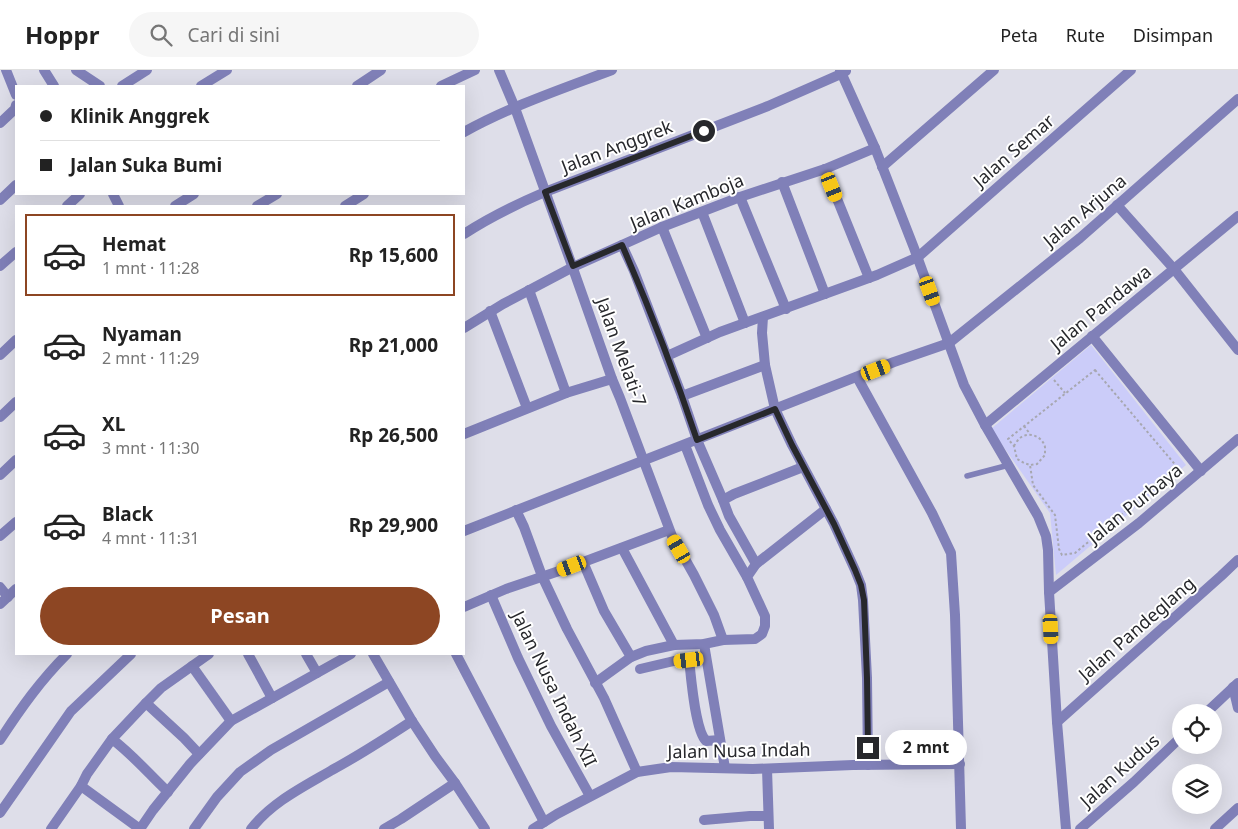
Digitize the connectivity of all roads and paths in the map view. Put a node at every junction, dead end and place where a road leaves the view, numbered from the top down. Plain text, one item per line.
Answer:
1 (6, 70) edge
2 (44, 70) edge
3 (76, 70) edge
4 (147, 70) edge
5 (227, 70) edge
6 (381, 70) edge
7 (475, 70) edge
8 (499, 70) edge
9 (612, 70) edge
10 (994, 70) edge
11 (1131, 70) edge
12 (842, 71) edge
13 (53, 85) edge
14 (98, 85) edge
15 (124, 85) edge
16 (203, 85) edge
17 (358, 85) edge
18 (443, 85) edge
19 (15, 92) edge
20 (1238, 99) edge
21 (15, 108) edge
22 (515, 108) junction
23 (0, 124) edge
24 (465, 131) edge
25 (875, 148) junction
26 (882, 167) junction
27 (825, 168) junction
28 (782, 182) junction
29 (15, 186) edge
30 (545, 192) junction
31 (79, 195) edge
32 (192, 195) edge
33 (275, 195) edge
34 (362, 195) edge
35 (740, 197) junction
36 (0, 200) edge
37 (68, 205) edge
38 (177, 205) edge
39 (259, 205) edge
40 (347, 205) edge
41 (1118, 205) junction
42 (702, 212) junction
43 (1238, 216) edge
44 (662, 227) junction
45 (465, 233) edge
46 (622, 245) junction
47 (15, 253) edge
48 (918, 257) junction
49 (0, 266) edge
50 (573, 266) junction
51 (1174, 269) junction
52 (869, 278) junction
53 (529, 290) junction
54 (825, 294) junction
55 (786, 309) junction
56 (490, 311) junction
57 (763, 317) junction
58 (745, 323) junction
59 (465, 327) edge
60 (1092, 336) junction
61 (707, 338) junction
62 (1235, 338) edge
63 (15, 341) edge
64 (949, 343) junction
65 (1238, 350) edge
66 (0, 355) edge
67 (666, 356) junction
68 (765, 365) junction
69 (1048, 373) junction
70 (857, 377) junction
71 (612, 379) junction
72 (566, 393) junction
73 (1066, 393) junction
74 (682, 396) junction
75 (15, 403) edge
76 (527, 408) junction
77 (775, 409) junction
78 (0, 417) edge
79 (985, 425) junction
80 (1024, 426) junction
81 (465, 434) edge
82 (1030, 434) junction
83 (1238, 439) edge
84 (697, 440) junction
85 (685, 445) junction
86 (1014, 446) junction
87 (15, 461) edge
88 (644, 461) junction
89 (1009, 465) junction
90 (1030, 465) junction
91 (803, 467) junction
92 (1201, 471) junction
93 (0, 476) edge
94 (967, 476) dead end
95 (722, 500) junction
96 (826, 509) junction
97 (516, 510) junction
98 (15, 523) edge
99 (670, 530) junction
100 (465, 531) edge
101 (0, 536) edge
102 (622, 548) junction
103 (1238, 560) edge
104 (583, 562) junction
105 (756, 564) junction
106 (542, 576) junction
107 (747, 577) junction
108 (0, 587) edge
109 (15, 589) edge
110 (1049, 592) junction
111 (491, 595) junction
112 (8, 597) junction
113 (0, 604) edge
114 (465, 607) edge
115 (723, 640) junction
116 (704, 644) junction
117 (674, 645) junction
118 (66, 655) edge
119 (130, 655) edge
120 (208, 655) edge
121 (249, 655) edge
122 (307, 655) edge
123 (349, 655) edge
124 (374, 655) edge
125 (457, 655) edge
126 (631, 657) junction
127 (706, 657) junction
128 (689, 660) junction
129 (192, 666) junction
130 (640, 668) dead end
131 (317, 673) junction
132 (388, 682) junction
133 (595, 683) junction
134 (1236, 685) edge
135 (272, 698) junction
136 (146, 703) junction
137 (1216, 704) edge
138 (1238, 708) edge
139 (231, 721) junction
140 (412, 721) junction
141 (1057, 722) junction
142 (112, 739) junction
143 (0, 740) edge
144 (720, 740) junction
145 (1172, 746) edge
146 (198, 754) junction
147 (960, 764) junction
148 (868, 765) junction
149 (725, 768) junction
150 (767, 769) junction
151 (638, 772) junction
152 (455, 783) junction
153 (81, 786) junction
154 (168, 792) junction
155 (590, 796) junction
156 (1238, 808) edge
157 (0, 813) edge
158 (768, 816) junction
159 (401, 819) junction
160 (704, 820) dead end
161 (544, 822) junction
162 (53, 828) edge
163 (194, 829) edge
164 (251, 829) edge
165 (384, 829) edge
166 (407, 829) edge
167 (485, 829) edge
168 (534, 829) edge
169 (769, 829) edge
170 (961, 829) edge
171 (1066, 829) edge
172 (1080, 829) edge
173 (1215, 829) edge

1 - 19 street
2 - 13 street
3 - 14 street
4 - 15 street
5 - 16 street
6 - 17 street
7 - 18 street
8 - 22 street, Jalan Melati-7
9 - 22 street
10 - 26 street
11 - 48 street, Jalan Semar
12 - 25 street
12 - 30 street, Jalan Anggrek
20 - 41 street, Jalan Arjuna
21 - 23 street
22 - 24 street
22 - 30 street, Jalan Melati-7
25 - 26 street
25 - 27 street, Jalan Kamboja
26 - 48 street
27 - 28 street, Jalan Kamboja
27 - 52 street
28 - 35 street, Jalan Kamboja
28 - 54 street
29 - 36 street
30 - 45 street, Jalan Anggrek
30 - 50 street, Jalan Melati-7
31 - 37 street
32 - 38 street
33 - 39 street
34 - 40 street
35 - 42 street, Jalan Kamboja
35 - 55 street
41 - 51 street
41 - 64 street, Jalan Arjuna
42 - 44 street, Jalan Kamboja
42 - 58 street
43 - 51 street, Jalan Pandawa
44 - 46 street, Jalan Kamboja
44 - 61 street
46 - 50 street, Jalan Kamboja
46 - 67 street
47 - 49 street
48 - 52 street, Jalan Semar
48 - 64 street
50 - 53 street, Jalan Kamboja
50 - 71 street, Jalan Melati-7
51 - 60 street, Jalan Pandawa
51 - 62 street
52 - 54 street, Jalan Semar
53 - 56 street, Jalan Kamboja
53 - 72 street
54 - 55 street, Jalan Semar
55 - 57 street, Jalan Semar
56 - 59 street, Jalan Kamboja
56 - 76 street
57 - 58 street, Jalan Semar
57 - 68 street
58 - 61 street, Jalan Semar
60 - 69 street, Jalan Pandawa
60 - 92 street
61 - 67 street, Jalan Semar
62 - 65 street
63 - 66 street
64 - 70 street, Jalan Arjuna
64 - 79 street
67 - 74 street
68 - 74 street
68 - 77 street
69 - 73 path
69 - 79 street, Jalan Pandawa
70 - 77 street, Jalan Arjuna
70 - 147 street
71 - 72 street
71 - 88 street, Jalan Melati-7
72 - 76 street
73 - 80 path
73 - 90 path
74 - 84 street
75 - 78 street
76 - 81 street
77 - 84 street, Jalan Arjuna
77 - 91 street
79 - 89 street
80 - 82 path
80 - 86 path
82 - 86 path
82 - 90 path
83 - 92 street, Jalan Purbaya
84 - 85 street, Jalan Arjuna
84 - 95 street
85 - 88 street, Jalan Arjuna
85 - 107 street
86 - 90 path
87 - 93 street
88 - 97 street, Jalan Arjuna
88 - 99 street, Jalan Melati-7
89 - 94 lane
89 - 110 street
91 - 95 street
91 - 96 street
92 - 110 street, Jalan Purbaya
95 - 105 street
96 - 105 street
96 - 148 street
97 - 100 street, Jalan Arjuna
97 - 106 street
98 - 101 street
99 - 102 street
99 - 115 street, Jalan Melati-7
102 - 104 street
102 - 117 street
103 - 141 street, Jalan Pandeglang
104 - 106 street
104 - 126 street
105 - 107 street
106 - 111 street
106 - 133 street
107 - 115 street
108 - 112 street
109 - 112 street
110 - 141 street
111 - 114 street
111 - 155 street, Jalan Nusa Indah XII
112 - 113 street
115 - 116 street
116 - 117 street
116 - 127 street
117 - 126 street
118 - 143 street
119 - 157 street
120 - 129 street
121 - 135 street
122 - 131 street
123 - 131 street
124 - 132 street
125 - 161 street
126 - 133 street
127 - 128 street
127 - 144 street
128 - 130 street
128 - 144 street
129 - 136 street
129 - 139 street
131 - 135 street
132 - 140 street
132 - 163 street
133 - 151 street
134 - 137 street
134 - 138 street
135 - 139 street
136 - 142 street
136 - 146 street
139 - 146 street
140 - 152 street
140 - 164 street
141 - 171 street
142 - 153 street
142 - 154 street
144 - 149 street
145 - 172 street, Jalan Kudus
146 - 154 street
147 - 148 street, Jalan Nusa Indah
147 - 170 street
148 - 150 street, Jalan Nusa Indah
149 - 150 street, Jalan Nusa Indah
149 - 151 street, Jalan Nusa Indah
150 - 158 street
151 - 155 street, Jalan Nusa Indah
152 - 159 street
152 - 167 street
153 - 154 street
153 - 162 street
155 - 161 street, Jalan Nusa Indah
156 - 173 street
158 - 160 street
158 - 169 street
159 - 165 street
159 - 166 street
161 - 168 street, Jalan Nusa Indah

